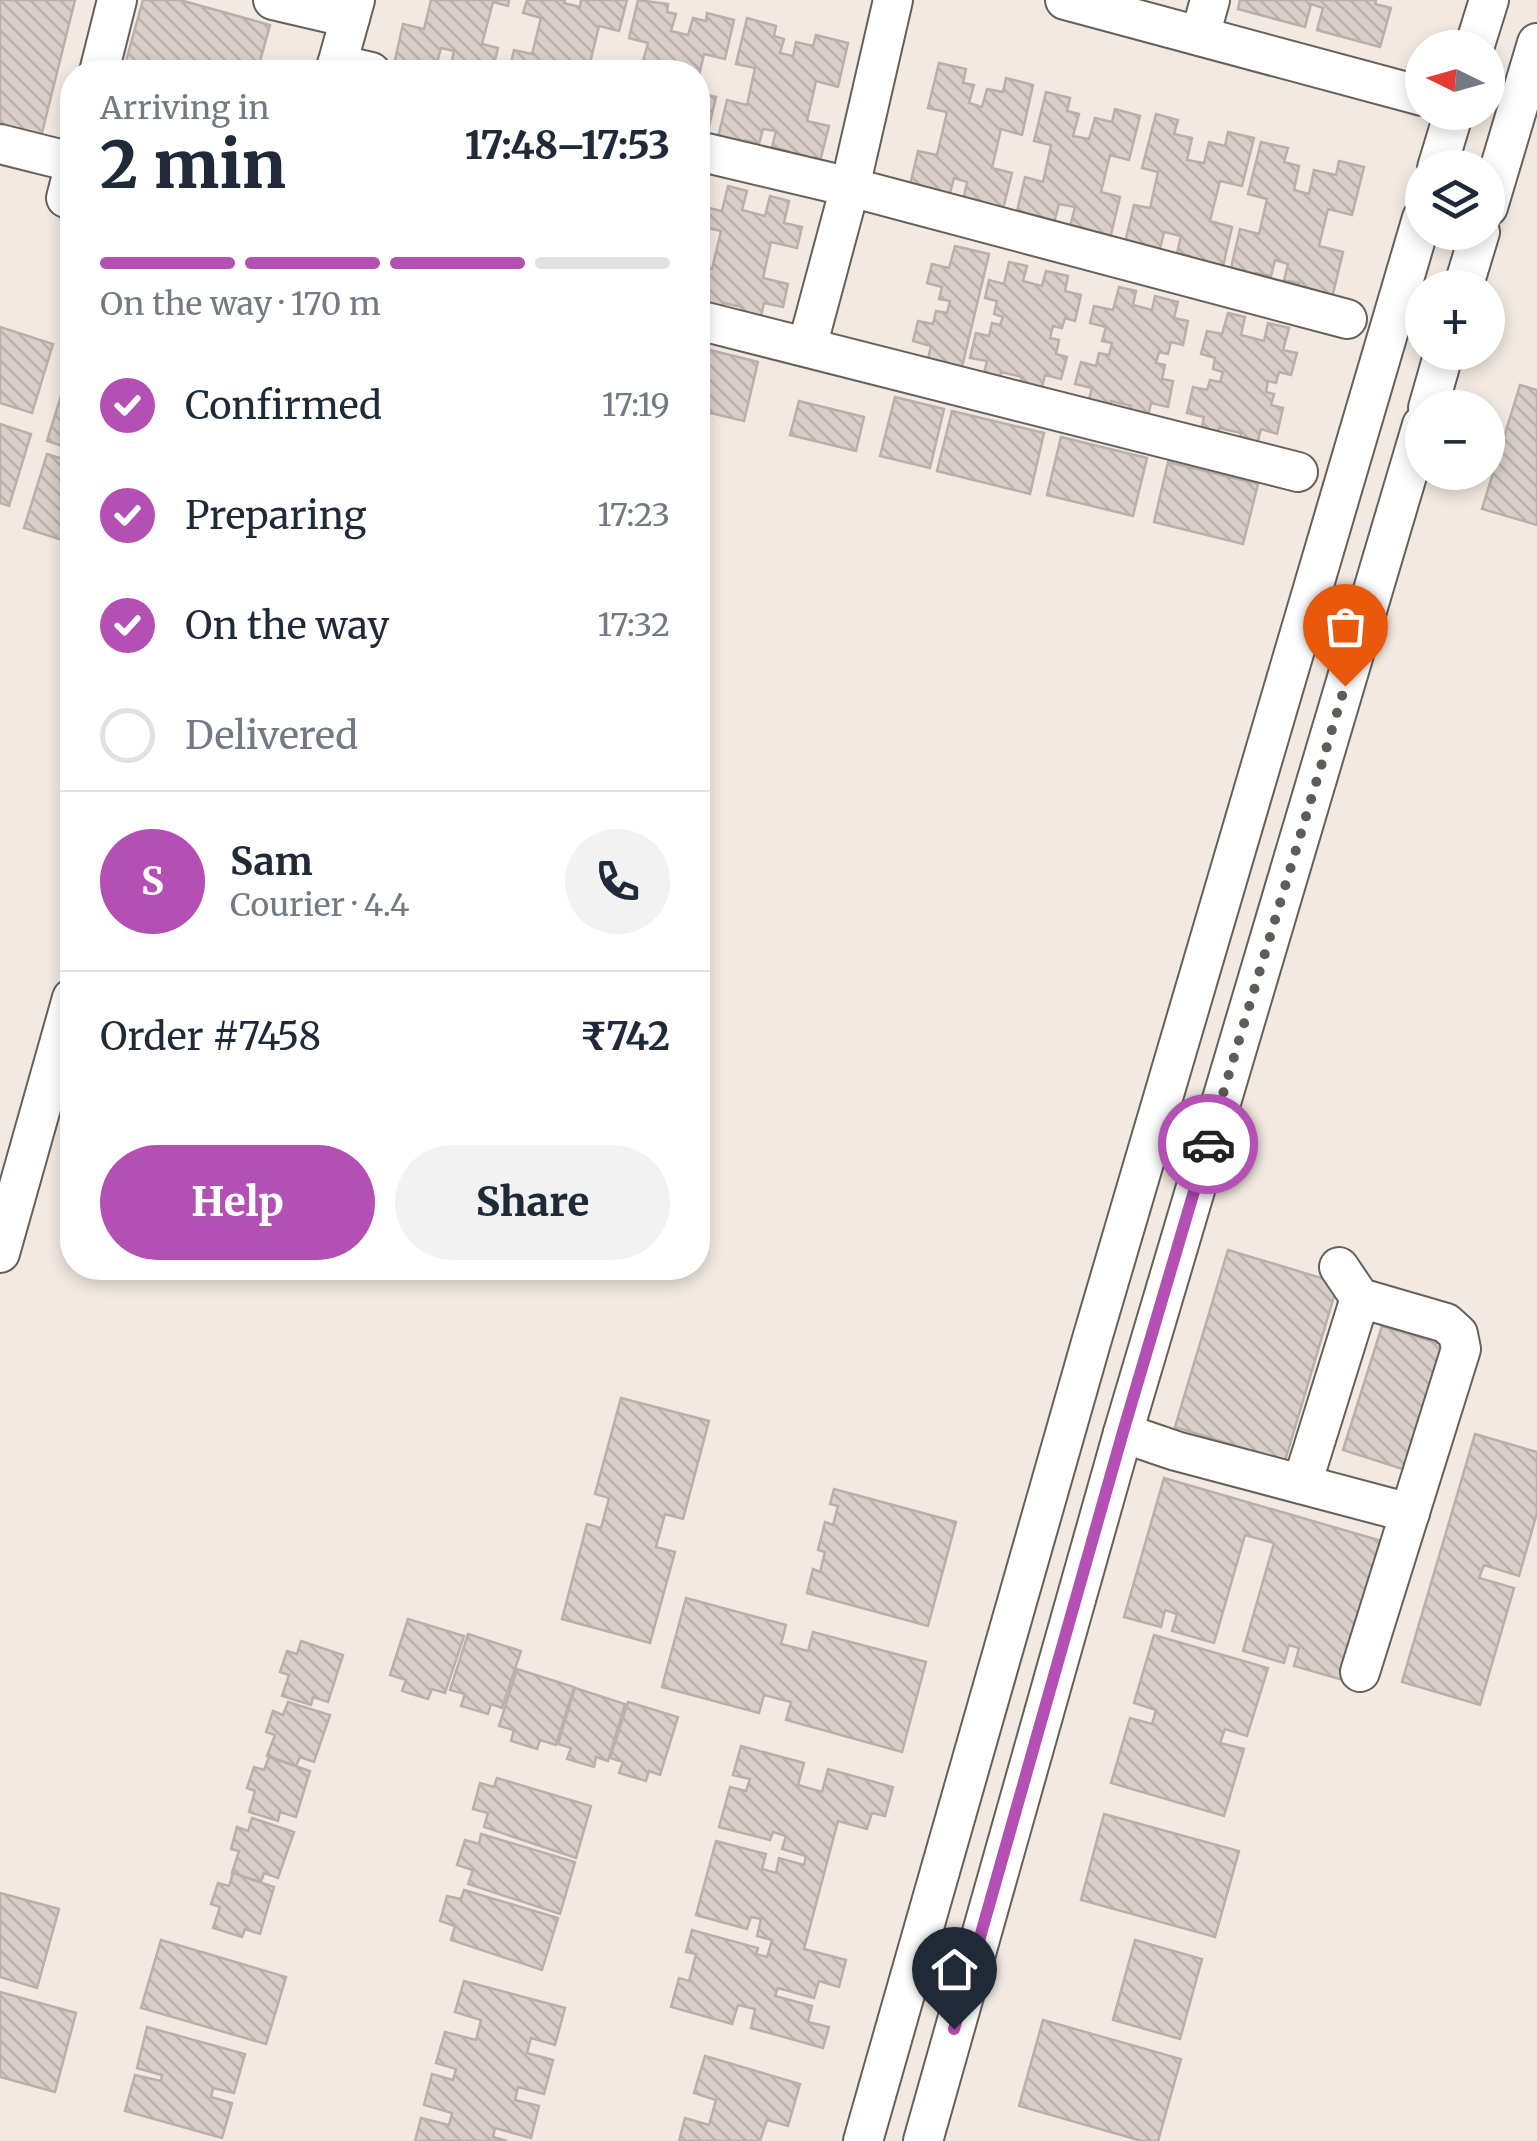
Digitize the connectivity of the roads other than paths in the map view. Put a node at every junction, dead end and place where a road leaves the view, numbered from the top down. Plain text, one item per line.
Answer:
1 (118, 0) edge
2 (274, 0) edge
3 (894, 0) edge
4 (1064, 0) edge
5 (1489, 0) edge
6 (353, 9) edge
7 (1205, 18) edge
8 (1480, 30) edge
9 (1537, 43) edge
10 (102, 60) edge
11 (349, 60) edge
12 (1405, 90) edge
13 (1511, 121) edge
14 (0, 144) edge
15 (1503, 150) edge
16 (710, 153) edge
17 (60, 159) edge
18 (850, 187) junction
19 (1413, 250) edge
20 (1348, 318) dead end
21 (710, 323) edge
22 (807, 347) junction
23 (1298, 472) dead end
24 (1405, 482) edge
25 (60, 1040) edge
26 (0, 1253) edge
27 (1339, 1266) dead end
28 (1360, 1298) junction
29 (1123, 1432) junction
30 (1302, 1484) junction
31 (1410, 1512) junction
32 (1360, 1672) dead end
33 (863, 2141) edge
34 (923, 2141) edge

1 - 10 street
2 - 6 street
3 - 18 street
4 - 7 street
5 - 8 street
6 - 11 street
7 - 12 street
9 - 13 street
13 - 15 street
14 - 17 street
16 - 18 street
18 - 20 street
18 - 22 street
19 - 33 street
21 - 22 street
22 - 23 street
24 - 29 street
25 - 26 street
27 - 28 street
28 - 30 street
28 - 31 street
29 - 30 street
29 - 34 street
30 - 31 street
31 - 32 street

